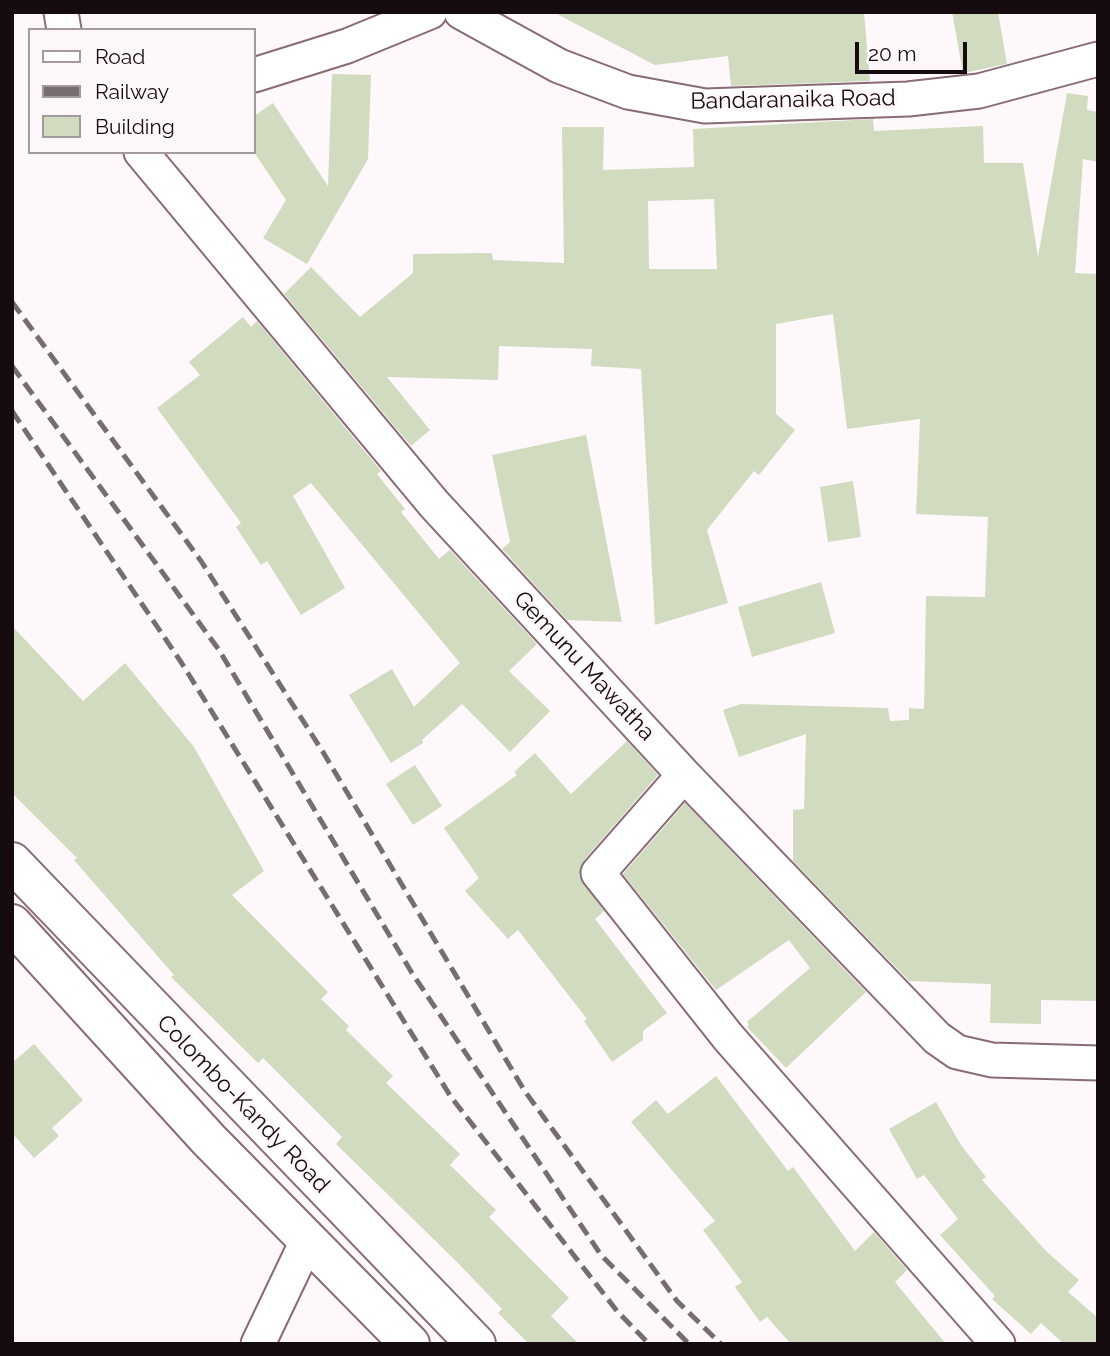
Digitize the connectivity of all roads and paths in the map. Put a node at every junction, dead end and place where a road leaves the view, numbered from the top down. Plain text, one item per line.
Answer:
1 (430, 12) edge
2 (461, 12) edge
3 (1098, 59) edge
4 (256, 74) edge
5 (143, 154) edge
6 (684, 775) junction
7 (12, 862) edge
8 (12, 925) edge
9 (1098, 1063) edge
10 (308, 1239) junction
11 (258, 1344) edge
12 (410, 1344) edge
13 (476, 1344) edge
14 (998, 1344) edge

1 - 4 street
2 - 3 street, Bandaranaika Road
5 - 6 street, Gemunu Mawatha
6 - 9 street, Gemunu Mawatha
6 - 14 street
7 - 13 highway, Colombo-Kandy Road
8 - 10 highway, Colombo-Kandy Road
10 - 11 street
10 - 12 highway, Colombo-Kandy Road

